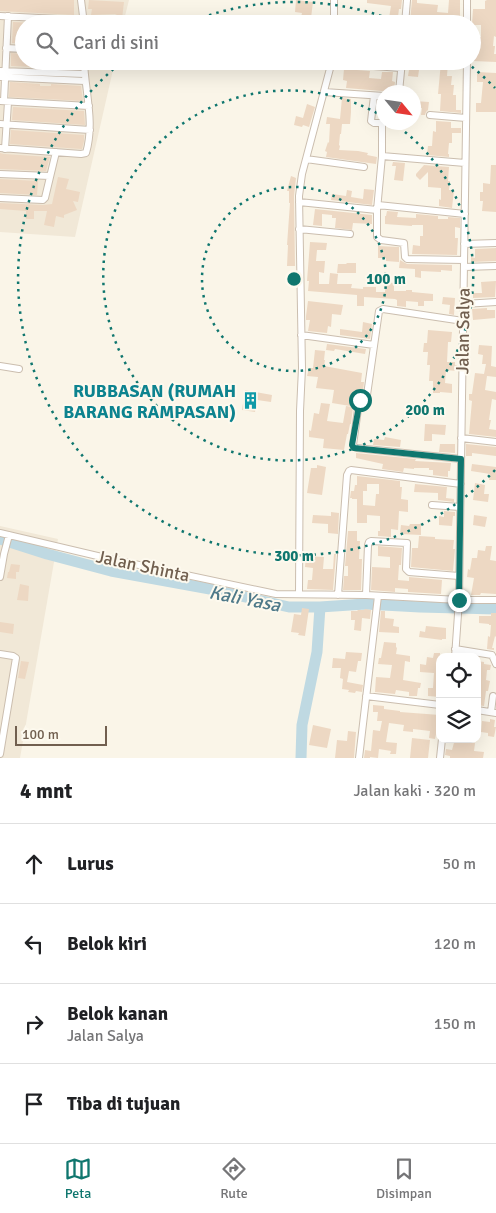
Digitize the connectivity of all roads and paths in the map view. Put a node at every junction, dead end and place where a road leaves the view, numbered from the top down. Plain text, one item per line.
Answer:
1 (77, 0) edge
2 (81, 0) edge
3 (334, 0) edge
4 (406, 0) edge
5 (467, 0) edge
6 (80, 15) edge
7 (81, 15) edge
8 (334, 15) edge
9 (405, 15) edge
10 (467, 15) edge
11 (0, 16) edge
12 (8, 16) junction
13 (15, 17) edge
14 (6, 48) junction
15 (15, 48) edge
16 (85, 70) edge
17 (330, 70) edge
18 (401, 70) edge
19 (467, 70) edge
20 (3, 74) edge
21 (85, 77) junction
22 (400, 85) edge
23 (324, 92) junction
24 (374, 96) joint
25 (4, 101) edge
26 (89, 106) junction
27 (430, 115) dead end
28 (466, 118) junction
29 (4, 124) edge
30 (90, 130) junction
31 (3, 148) edge
32 (56, 152) junction
33 (382, 156) junction
34 (306, 159) junction
35 (465, 163) junction
36 (364, 167) dead end
37 (0, 174) edge
38 (50, 176) junction
39 (0, 198) edge
40 (299, 202) junction
41 (377, 208) junction
42 (465, 214) junction
43 (300, 229) junction
44 (350, 234) dead end
45 (464, 244) junction
46 (496, 244) edge
47 (464, 263) junction
48 (496, 266) edge
49 (496, 302) edge
50 (464, 304) junction
51 (463, 321) junction
52 (301, 335) junction
53 (374, 345) junction
54 (0, 366) edge
55 (19, 370) dead end
56 (462, 438) junction
57 (496, 442) edge
58 (461, 459) junction
59 (461, 484) junction
60 (432, 506) dead end
61 (460, 507) junction
62 (0, 533) edge
63 (8, 538) junction
64 (459, 576) junction
65 (0, 577) edge
66 (299, 594) junction
67 (338, 595) junction
68 (366, 595) junction
69 (378, 596) junction
70 (496, 600) edge
71 (459, 602) junction
72 (455, 649) junction
73 (455, 653) edge
74 (0, 654) edge
75 (496, 664) edge
76 (366, 696) junction
77 (493, 696) dead end
78 (0, 704) edge
79 (9, 705) junction
80 (436, 705) edge
81 (481, 711) edge
82 (494, 713) edge
83 (442, 743) edge
84 (0, 754) edge
85 (359, 758) edge
86 (440, 758) edge

1 - 6 street
2 - 7 street
3 - 8 street
4 - 9 street
5 - 10 street
11 - 12 street
12 - 13 street
12 - 14 street
14 - 15 street
14 - 20 street
16 - 21 street
17 - 23 street
18 - 22 street
19 - 28 street, Jalan Salya
20 - 21 street
20 - 25 street
21 - 26 street
23 - 24 street
23 - 34 street
24 - 33 street
25 - 26 street
25 - 29 street
26 - 30 street
27 - 28 street
28 - 35 street, Jalan Salya
29 - 30 street
29 - 31 street
30 - 32 street
31 - 32 street
32 - 38 street
33 - 35 street
33 - 41 street
34 - 36 street
34 - 40 street
35 - 42 street, Jalan Salya
37 - 38 street
38 - 39 street
40 - 41 street
40 - 43 street
41 - 42 street
41 - 47 street
42 - 45 street, Jalan Salya
43 - 44 street
43 - 52 street
45 - 46 street
45 - 47 street, Jalan Salya
47 - 48 street
47 - 50 street, Jalan Salya
49 - 50 street
50 - 51 street, Jalan Salya
51 - 53 street
51 - 56 street, Jalan Salya
52 - 53 street
52 - 66 street
53 - 58 street
54 - 55 street
56 - 57 street
56 - 58 street, Jalan Salya
58 - 59 street, Jalan Salya
59 - 61 street, Jalan Salya
59 - 67 street
60 - 61 street
61 - 64 street, Jalan Salya
62 - 63 street, Jalan Shinta
63 - 65 street
63 - 66 street, Jalan Shinta
64 - 68 street
64 - 71 street, Jalan Salya
66 - 67 street, Jalan Shinta
67 - 68 street, Jalan Shinta
68 - 69 street, Jalan Shinta
69 - 71 street, Jalan Shinta
69 - 76 street
70 - 71 street, Jalan Shinta
71 - 72 street, Jalan Salya
72 - 73 street, Jalan Salya
72 - 75 street
74 - 79 street
76 - 80 street
76 - 85 street
77 - 82 street
78 - 79 street
79 - 84 street
81 - 82 street
83 - 86 street

